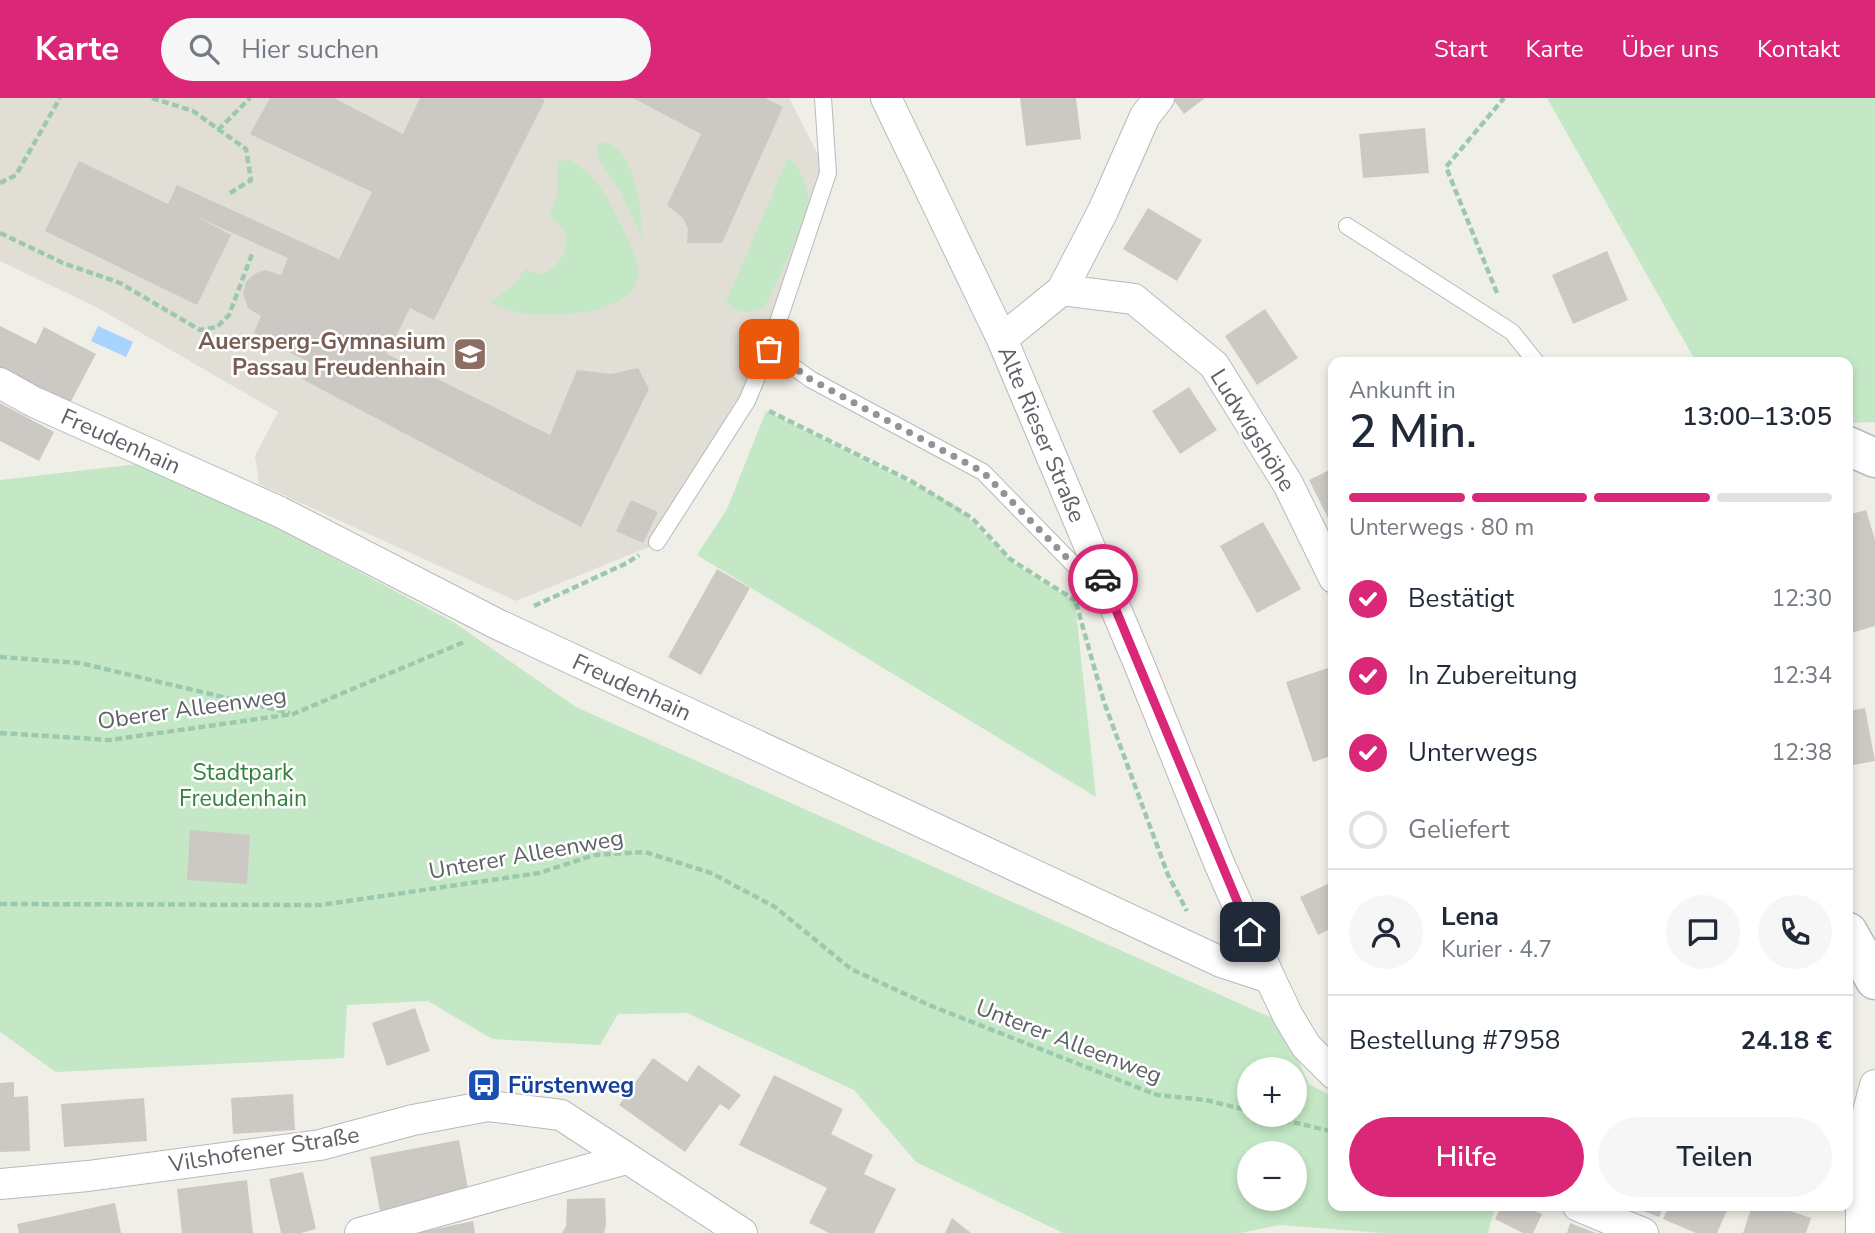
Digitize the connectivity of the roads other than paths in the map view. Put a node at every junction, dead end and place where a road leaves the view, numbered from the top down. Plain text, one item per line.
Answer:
1 (823, 98) edge
2 (886, 98) edge
3 (1158, 98) edge
4 (1347, 226) dead end
5 (1062, 290) junction
6 (1002, 339) junction
7 (769, 349) junction
8 (1532, 357) edge
9 (0, 383) edge
10 (657, 542) road end
11 (1328, 566) edge
12 (1086, 567) junction
13 (1853, 941) edge
14 (1269, 978) junction
15 (1875, 980) edge
16 (1328, 1068) edge
17 (1875, 1085) edge
18 (626, 1159) junction
19 (0, 1184) edge
20 (1590, 1211) edge
21 (360, 1233) edge
22 (742, 1233) edge
23 (1643, 1233) edge
24 (1861, 1233) edge

1 - 7 lane
2 - 6 street, Alte Rieser Straße
3 - 5 street
4 - 8 lane
5 - 6 street
5 - 11 street, Ludwigshöhe
6 - 12 street, Alte Rieser Straße
7 - 10 lane
7 - 12 lane
9 - 14 street, Freudenhain
12 - 14 street, Alte Rieser Straße
13 - 15 street
14 - 16 street, Alte Rieser Straße
17 - 24 street
18 - 19 street, Vilshofener Straße
18 - 21 street
18 - 22 street, Vilshofener Straße
20 - 23 street

